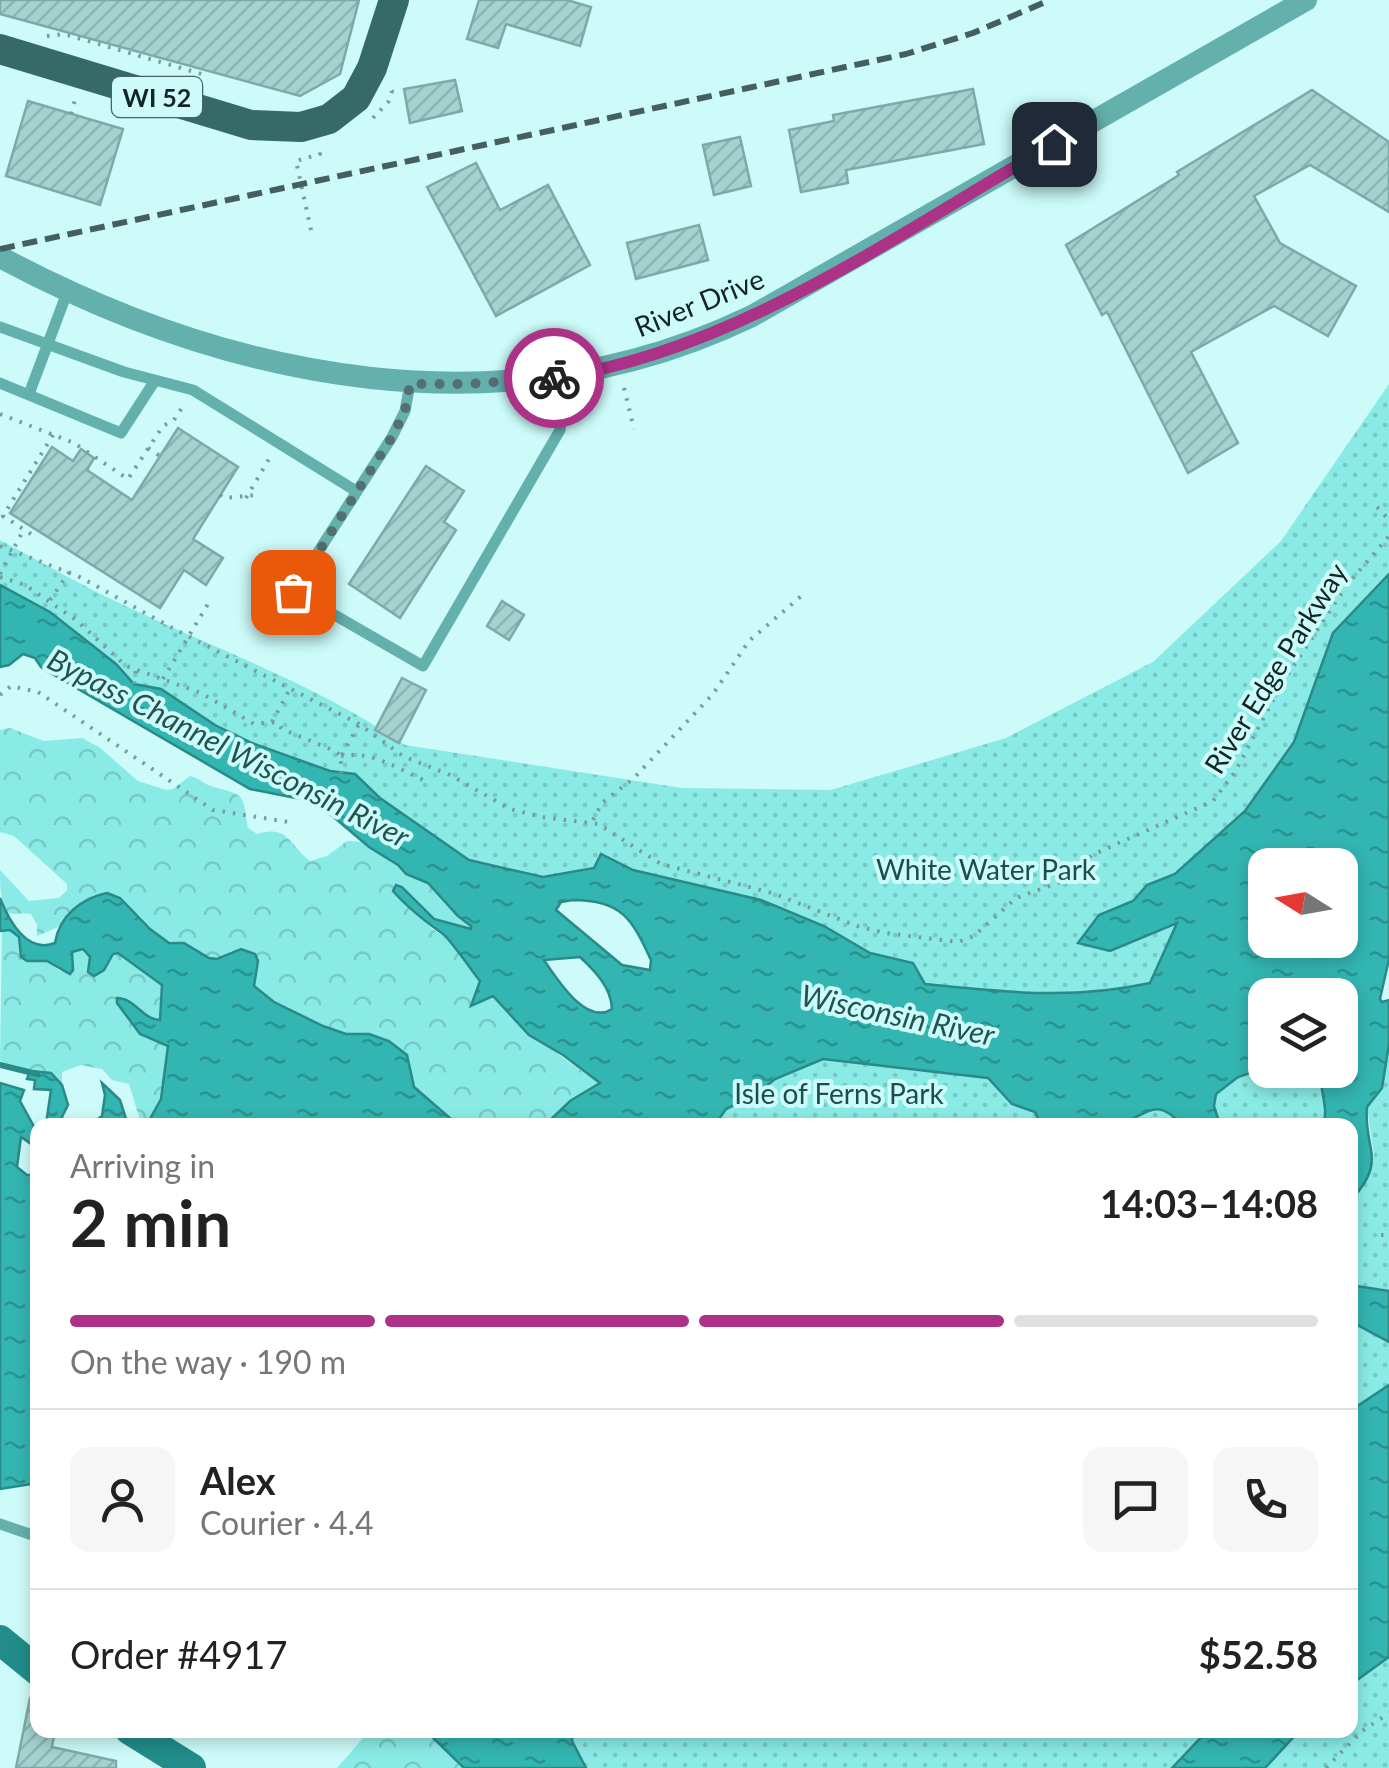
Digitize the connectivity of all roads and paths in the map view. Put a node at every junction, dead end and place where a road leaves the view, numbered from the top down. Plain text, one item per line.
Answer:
1 (394, 0) edge
2 (1306, 0) edge
3 (42, 38) dead end
4 (0, 49) edge
5 (205, 75) dead end
6 (78, 91) dead end
7 (72, 114) dead end
8 (318, 137) junction
9 (311, 230) dead end
10 (0, 257) edge
11 (68, 290) junction
12 (0, 327) edge
13 (47, 344) junction
14 (560, 377) junction
15 (154, 382) junction
16 (0, 383) edge
17 (410, 384) junction
18 (624, 388) dead end
19 (29, 394) junction
20 (0, 414) edge
21 (177, 415) dead end
22 (634, 429) dead end
23 (53, 435) junction
24 (148, 448) junction
25 (160, 456) dead end
26 (262, 470) dead end
27 (356, 490) junction
28 (258, 495) dead end
29 (220, 496) dead end
30 (246, 498) junction
31 (1377, 507) dead end
32 (1389, 520) edge
33 (24, 530) junction
34 (31, 534) dead end
35 (1389, 536) edge
36 (0, 546) edge
37 (12, 551) junction
38 (70, 572) junction
39 (0, 576) edge
40 (806, 592) dead end
41 (48, 602) junction
42 (208, 604) dead end
43 (189, 637) junction
44 (136, 670) junction
45 (164, 679) junction
46 (134, 684) dead end
47 (290, 688) junction
48 (0, 695) edge
49 (272, 722) junction
50 (359, 724) junction
51 (340, 756) junction
52 (341, 773) dead end
53 (428, 782) dead end
54 (592, 822) junction
55 (294, 824) dead end
56 (1389, 1234) edge
57 (1382, 1236) dead end
58 (0, 1524) edge
59 (30, 1534) edge
60 (0, 1640) edge
61 (30, 1664) edge
62 (1389, 1713) edge
63 (1358, 1735) edge
64 (142, 1738) edge
65 (1355, 1738) edge
66 (187, 1767) edge
67 (1326, 1768) edge

1 - 8 main road
2 - 14 street, River Drive
3 - 5 path
4 - 8 main road, WI 52
6 - 7 path
8 - 9 path
10 - 11 street, River Drive
11 - 13 lane
11 - 17 street, River Drive
12 - 13 lane
13 - 15 lane
13 - 19 lane
14 - 17 street, River Drive
14 - 27 lane
15 - 19 lane
15 - 27 lane
16 - 19 lane
17 - 27 lane
18 - 22 path
20 - 23 path
21 - 24 path
23 - 24 path
23 - 33 path
24 - 25 path
26 - 30 path
28 - 30 path
29 - 30 path
31 - 32 path
33 - 34 path
33 - 37 path
35 - 54 path, River Edge Parkway
36 - 37 path, River Edge Parkway
37 - 38 path, River Edge Parkway
37 - 39 path
38 - 41 path
38 - 43 path, River Edge Parkway
39 - 41 path
40 - 54 path
41 - 44 path
42 - 43 path
43 - 45 path
43 - 47 path, River Edge Parkway
44 - 45 path
44 - 46 path
45 - 49 path
47 - 49 path
47 - 50 path, River Edge Parkway
48 - 55 path
49 - 51 path
50 - 51 path
50 - 54 path, River Edge Parkway
51 - 52 path
51 - 53 path
56 - 57 path
58 - 59 lane
60 - 61 street
62 - 63 path
64 - 66 street
65 - 67 path

